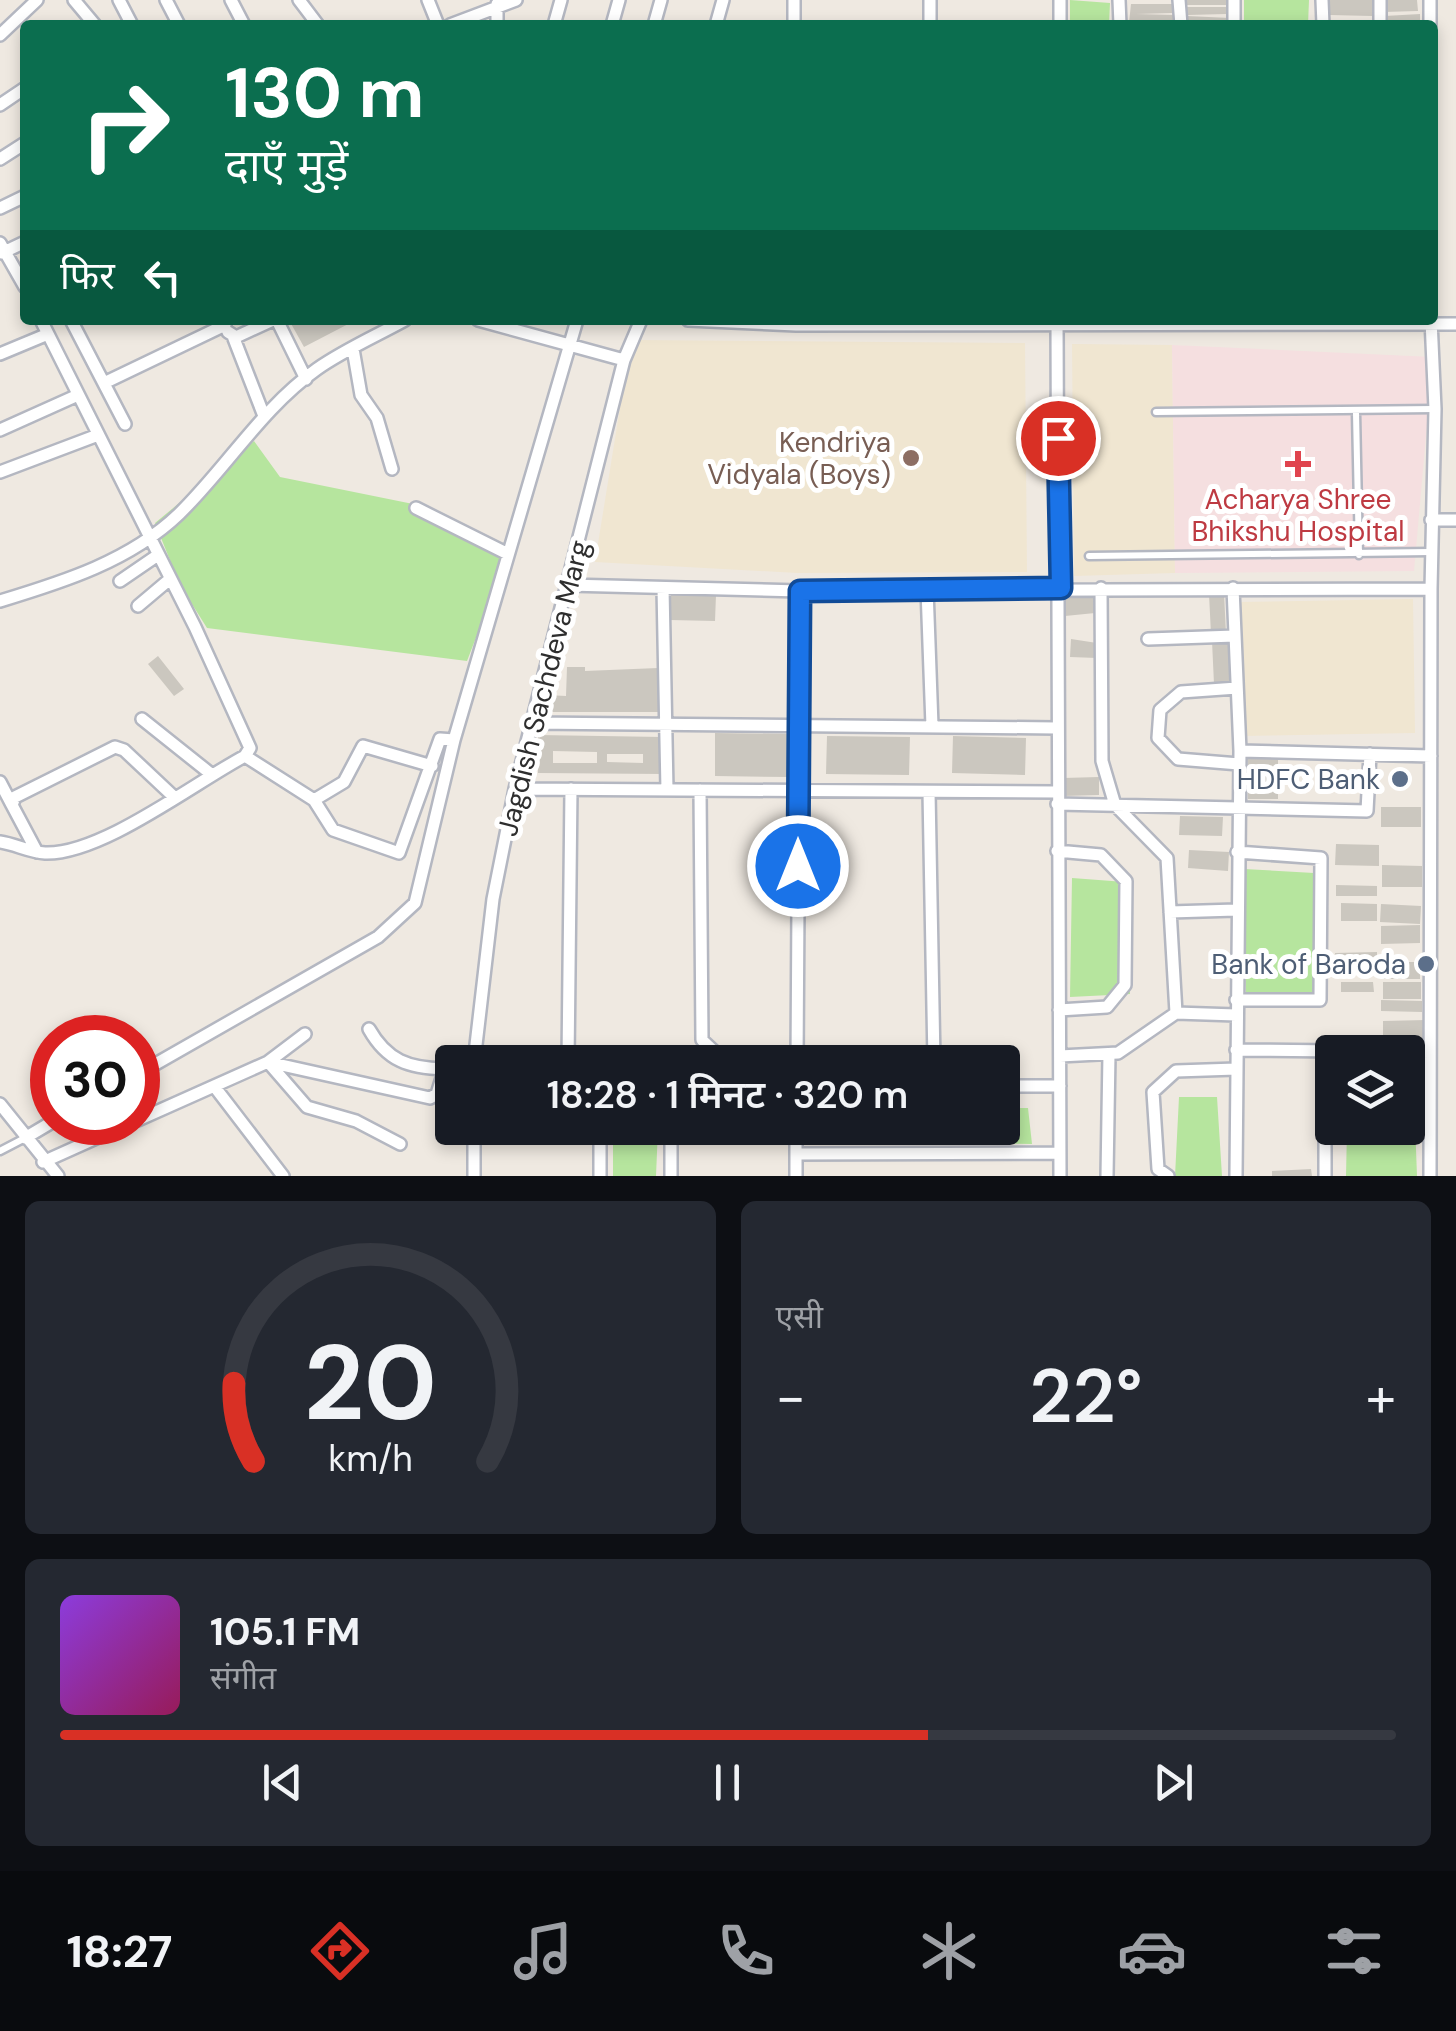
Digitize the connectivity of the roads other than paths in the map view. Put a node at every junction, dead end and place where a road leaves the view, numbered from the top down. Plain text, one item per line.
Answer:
1 (74, 0) edge
2 (298, 0) edge
3 (516, 0) edge
4 (33, 1) edge
5 (497, 4) edge
6 (91, 20) edge
7 (314, 20) edge
8 (461, 20) edge
9 (0, 35) edge
10 (2, 249) edge
11 (20, 279) edge
12 (44, 325) edge
13 (75, 325) edge
14 (218, 325) edge
15 (226, 325) edge
16 (262, 325) edge
17 (278, 325) edge
18 (396, 325) edge
19 (494, 325) edge
20 (532, 325) edge
21 (576, 325) edge
22 (640, 325) edge
23 (1056, 325) edge
24 (1431, 325) edge
25 (48, 334) junction
26 (232, 336) junction
27 (529, 336) junction
28 (570, 347) junction
29 (353, 349) junction
30 (0, 354) edge
31 (624, 360) junction
32 (306, 379) junction
33 (104, 383) junction
34 (78, 396) junction
35 (1435, 409) junction
36 (1156, 412) dead end
37 (1356, 413) junction
38 (264, 416) junction
39 (126, 424) dead end
40 (0, 430) edge
41 (98, 436) junction
42 (392, 470) dead end
43 (0, 472) edge
44 (416, 508) dead end
45 (1431, 520) junction
46 (1456, 520) edge
47 (148, 536) junction
48 (1431, 552) junction
49 (508, 554) junction
50 (1359, 554) junction
51 (158, 555) junction
52 (1088, 556) dead end
53 (170, 579) junction
54 (120, 581) dead end
55 (568, 585) junction
56 (663, 588) junction
57 (1061, 588) junction
58 (1101, 588) junction
59 (1232, 588) junction
60 (927, 589) junction
61 (1431, 589) junction
62 (800, 591) junction
63 (0, 600) edge
64 (138, 606) dead end
65 (1234, 636) junction
66 (1148, 640) dead end
67 (1237, 688) junction
68 (142, 719) dead end
69 (666, 722) junction
70 (532, 723) junction
71 (799, 724) junction
72 (932, 726) junction
73 (1056, 728) junction
74 (454, 740) junction
75 (1370, 754) junction
76 (244, 756) junction
77 (1431, 756) junction
78 (1239, 757) junction
79 (432, 766) junction
80 (211, 774) junction
81 (0, 782) edge
82 (571, 788) junction
83 (515, 789) junction
84 (667, 790) junction
85 (700, 790) junction
86 (798, 791) junction
87 (929, 792) junction
88 (174, 797) junction
89 (1057, 798) junction
90 (314, 800) junction
91 (12, 804) junction
92 (1116, 805) junction
93 (1238, 808) junction
94 (0, 842) edge
95 (1058, 850) junction
96 (37, 852) junction
97 (1237, 852) junction
98 (1236, 910) junction
99 (1170, 912) junction
100 (1236, 1000) junction
101 (1060, 1010) junction
102 (1176, 1013) junction
103 (1236, 1014) junction
104 (369, 1029) dead end
105 (305, 1034) dead end
106 (476, 1045) edge
107 (568, 1045) edge
108 (708, 1045) edge
109 (797, 1045) edge
110 (934, 1045) edge
111 (1236, 1050) junction
112 (1430, 1052) junction
113 (1109, 1054) junction
114 (1060, 1056) junction
115 (160, 1061) edge
116 (268, 1062) junction
117 (435, 1068) edge
118 (1236, 1069) junction
119 (214, 1086) junction
120 (1020, 1086) edge
121 (1060, 1086) junction
122 (435, 1095) edge
123 (1425, 1098) edge
124 (1430, 1098) junction
125 (0, 1104) edge
126 (160, 1110) edge
127 (30, 1135) edge
128 (25, 1138) junction
129 (400, 1144) dead end
130 (93, 1145) edge
131 (474, 1145) edge
132 (600, 1145) edge
133 (671, 1145) edge
134 (796, 1145) edge
135 (1325, 1145) edge
136 (0, 1151) edge
137 (1060, 1153) junction
138 (796, 1154) junction
139 (50, 1170) edge
140 (283, 1176) edge
141 (474, 1176) edge
142 (600, 1176) edge
143 (671, 1176) edge
144 (796, 1176) edge
145 (1060, 1176) edge
146 (1107, 1176) edge
147 (1168, 1176) edge
148 (1236, 1176) edge
149 (1325, 1176) edge
150 (1430, 1176) edge

1 - 6 street
2 - 7 street
3 - 5 street
4 - 9 street
5 - 8 street
10 - 11 street
12 - 25 street
13 - 33 street
14 - 33 street
15 - 26 street
16 - 26 street
17 - 32 street
18 - 29 street
19 - 27 street
20 - 27 street
21 - 28 street
22 - 31 street, Jagdish Sachdeva Marg
23 - 57 street
24 - 35 street
25 - 30 street
25 - 34 street
26 - 38 street
27 - 28 street
28 - 31 street
28 - 49 street
29 - 32 street
29 - 42 street
31 - 55 street, Jagdish Sachdeva Marg
32 - 38 street
33 - 39 street
34 - 40 street
34 - 41 street
35 - 37 lane
35 - 45 street
36 - 37 lane
37 - 50 lane
38 - 47 street
41 - 43 street
41 - 47 street
44 - 49 street
45 - 46 street
45 - 48 street
47 - 51 street
47 - 63 street
48 - 50 lane
48 - 61 street
49 - 74 street
50 - 52 lane
51 - 53 street
51 - 54 street
53 - 64 street
53 - 76 street
55 - 56 street
55 - 70 street, Jagdish Sachdeva Marg
56 - 62 street
56 - 69 street
57 - 58 street
57 - 60 street
57 - 73 street
58 - 59 street
58 - 92 street
59 - 61 street
59 - 65 street
60 - 62 street
60 - 72 street
61 - 77 street
62 - 71 street
65 - 66 street
65 - 67 street
67 - 78 street
67 - 78 street
68 - 80 street
69 - 70 street
69 - 71 street
69 - 84 street
70 - 83 street, Jagdish Sachdeva Marg
71 - 72 street
71 - 86 street
72 - 73 street
73 - 89 street
74 - 79 street
74 - 115 street
75 - 77 street
75 - 78 street
75 - 93 street
76 - 80 street
76 - 90 street
77 - 112 street
78 - 93 street
79 - 90 street
79 - 90 street
80 - 88 street
81 - 91 street
82 - 83 street
82 - 84 street
82 - 107 street
83 - 106 street, Jagdish Sachdeva Marg
84 - 85 street
85 - 86 street
85 - 108 street
86 - 87 street
86 - 109 street
87 - 89 street
87 - 110 street
88 - 91 street
88 - 96 street
89 - 92 street
89 - 95 street
91 - 96 street
92 - 93 street
92 - 99 street
93 - 97 street
94 - 96 street
95 - 101 street
95 - 101 street
97 - 98 street
97 - 100 street
98 - 99 street
98 - 100 street
99 - 102 street
100 - 103 street
101 - 114 street
102 - 103 street
102 - 113 street
103 - 111 street
104 - 117 street
105 - 116 street
111 - 112 street
111 - 118 street
112 - 124 street
113 - 114 street
113 - 146 street
114 - 121 street
116 - 119 street
116 - 122 street
116 - 129 street
118 - 147 street
118 - 148 street
119 - 126 street
119 - 140 street
120 - 121 street
121 - 137 street
123 - 124 street
124 - 150 street
125 - 128 street
127 - 128 street
128 - 136 lane
128 - 139 street
130 - 139 street
131 - 141 street
132 - 142 street
133 - 143 street
134 - 138 street
135 - 149 street
137 - 138 street
137 - 145 street
138 - 144 street

